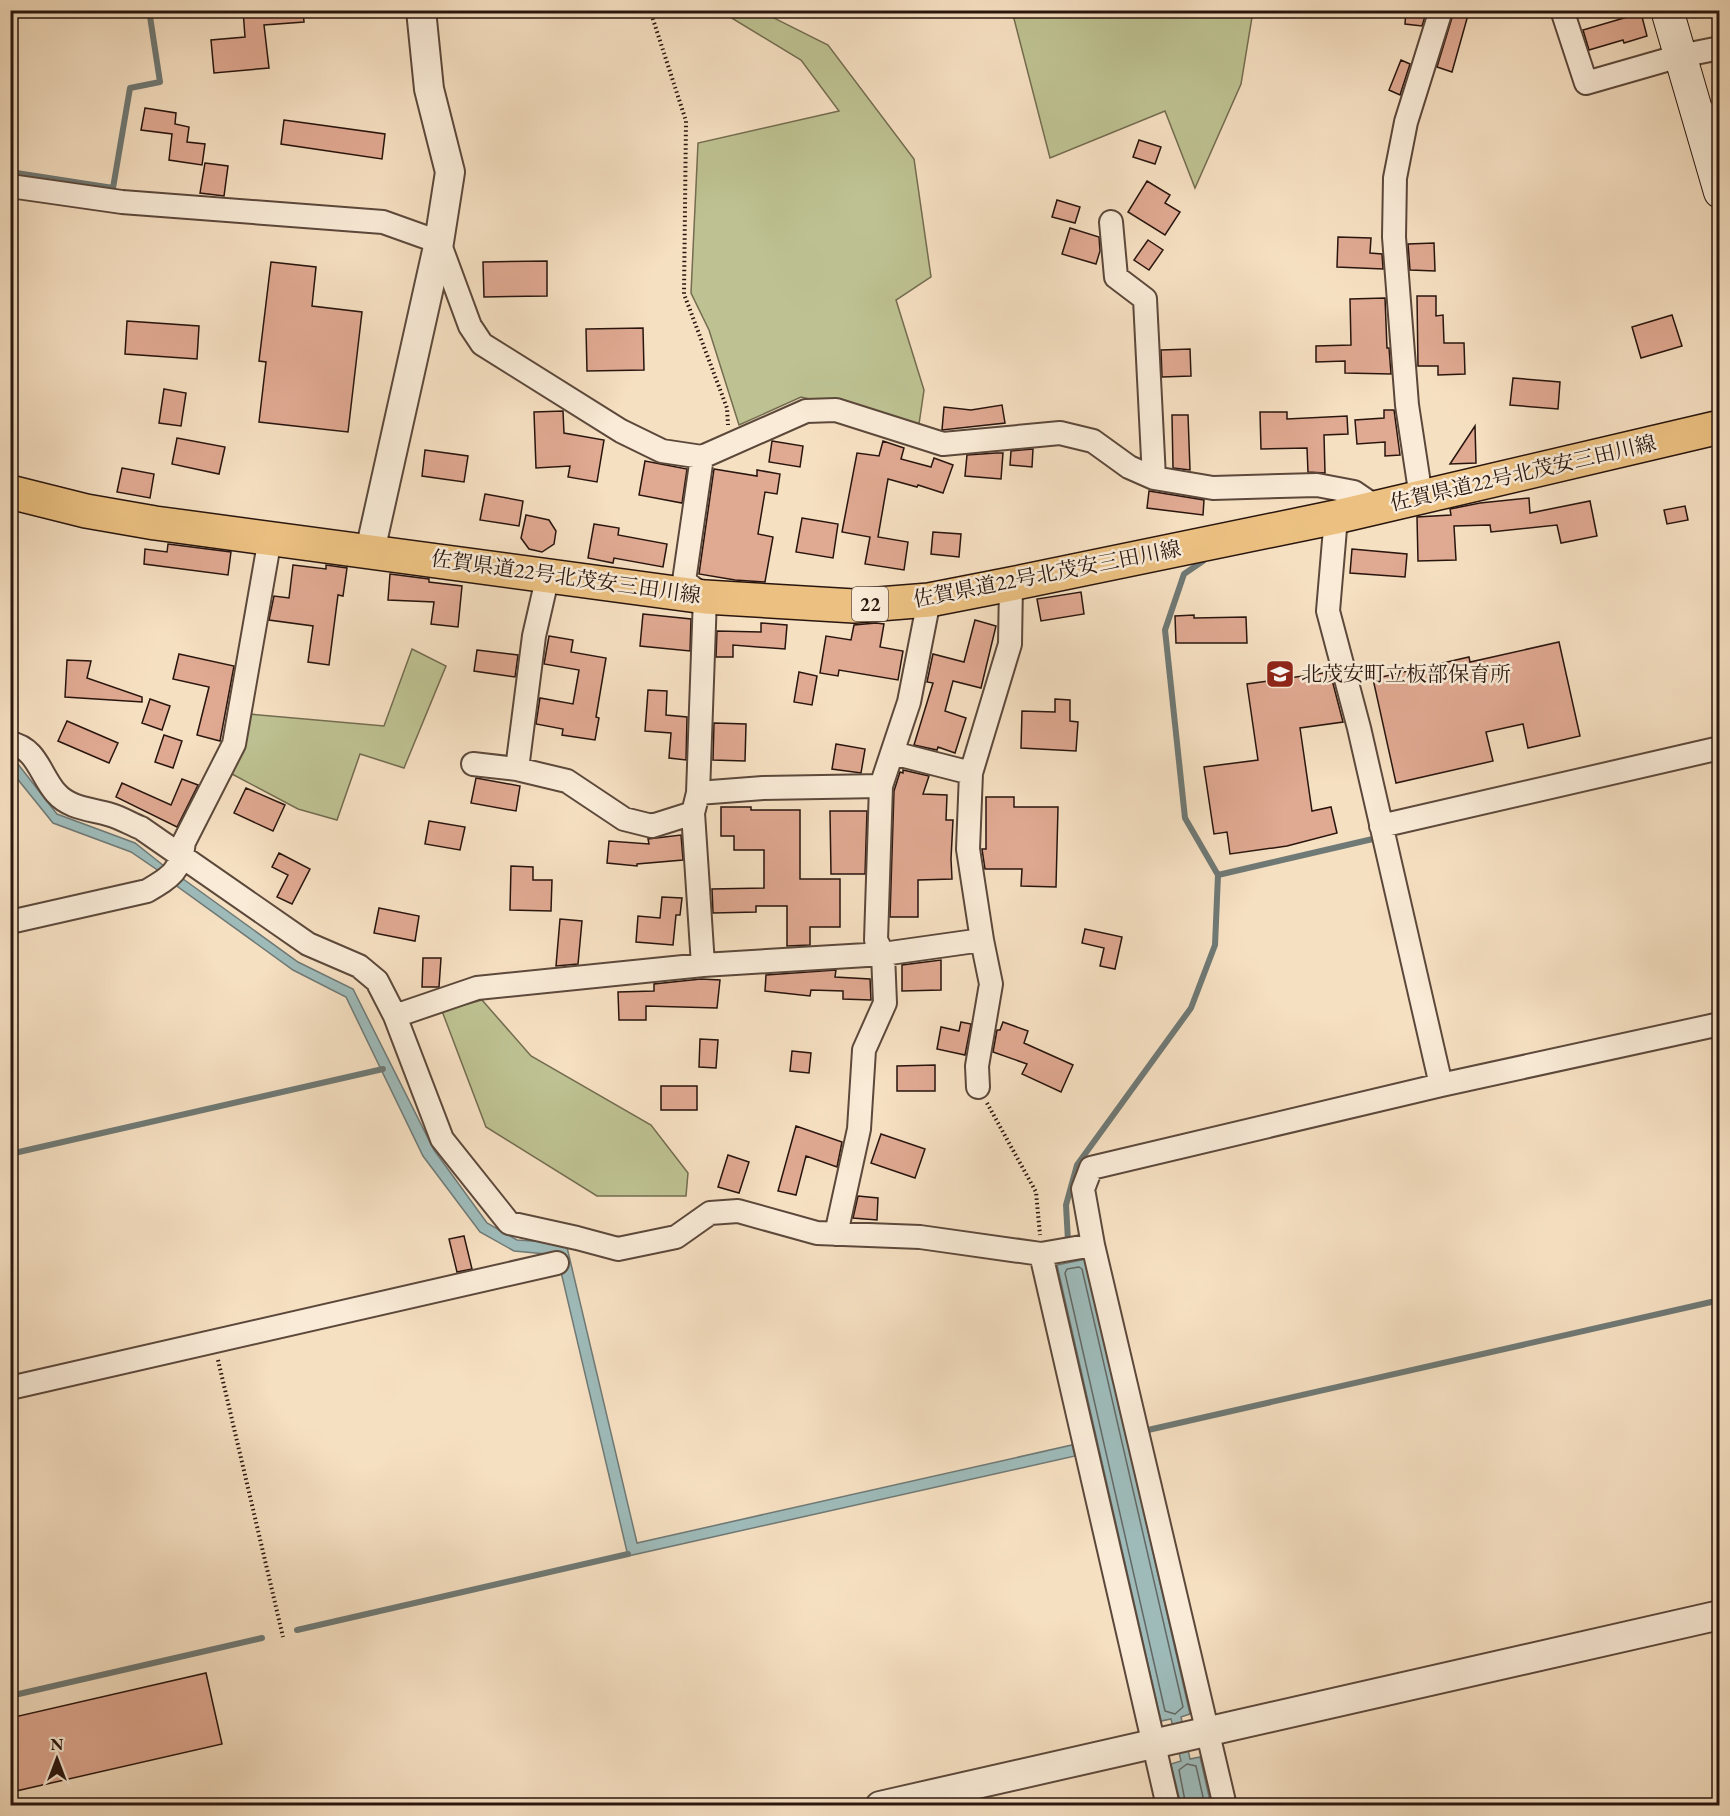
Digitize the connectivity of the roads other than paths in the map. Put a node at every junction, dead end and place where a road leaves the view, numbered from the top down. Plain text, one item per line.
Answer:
1 (421, 10) edge
2 (1441, 10) edge
3 (1562, 10) edge
4 (1667, 10) edge
5 (1719, 48) edge
6 (1680, 56) junction
7 (1709, 115) edge
8 (10, 186) edge
9 (1719, 192) edge
10 (1112, 222) dead end
11 (439, 242) junction
12 (1719, 427) edge
13 (702, 457) junction
14 (1154, 478) junction
15 (10, 492) edge
16 (1421, 497) junction
17 (1376, 507) junction
18 (1336, 517) junction
19 (270, 538) junction
20 (370, 551) junction
21 (548, 575) junction
22 (1011, 584) junction
23 (705, 597) junction
24 (929, 600) junction
25 (10, 743) edge
26 (1719, 748) edge
27 (893, 753) junction
28 (473, 764) dead end
29 (517, 769) junction
30 (971, 773) junction
31 (881, 786) junction
32 (695, 803) junction
33 (1381, 826) junction
34 (175, 869) junction
35 (10, 922) edge
36 (982, 940) junction
37 (883, 954) junction
38 (704, 965) junction
39 (394, 1016) junction
40 (1719, 1024) edge
41 (1441, 1085) junction
42 (978, 1087) road end
43 (836, 1234) junction
44 (1093, 1245) junction
45 (1041, 1254) junction
46 (557, 1263) dead end
47 (10, 1388) edge
48 (1719, 1615) edge
49 (1181, 1737) junction
50 (880, 1806) edge
51 (1168, 1806) edge
52 (1225, 1806) edge

1 - 11 street
2 - 16 street
3 - 6 street
4 - 6 main road
5 - 6 street
6 - 7 main road
7 - 9 main road
8 - 11 street
10 - 14 street
11 - 13 street
11 - 20 street
12 - 16 main road, 佐賀県道22号北茂安三田川線 / 22
13 - 14 street
13 - 23 street
14 - 17 street
15 - 19 main road, 佐賀県道22号北茂安三田川線 / 22
16 - 17 main road, 佐賀県道22号北茂安三田川線 / 22
17 - 18 main road, 佐賀県道22号北茂安三田川線 / 22
18 - 22 main road, 佐賀県道22号北茂安三田川線 / 22
18 - 33 street
19 - 20 main road, 佐賀県道22号北茂安三田川線 / 22
19 - 34 street
20 - 21 main road, 佐賀県道22号北茂安三田川線 / 22
21 - 23 main road, 佐賀県道22号北茂安三田川線 / 22
21 - 29 street
22 - 24 main road, 佐賀県道22号北茂安三田川線 / 22
22 - 30 street
23 - 24 main road, 佐賀県道22号北茂安三田川線 / 22
23 - 32 street
24 - 27 street
25 - 34 street
26 - 33 street
27 - 30 street
27 - 31 street
28 - 29 street
29 - 32 street
30 - 36 street
31 - 32 street
31 - 37 street
32 - 38 street
33 - 41 street
34 - 35 street
34 - 39 street
36 - 37 street
36 - 42 street
37 - 38 street
37 - 43 street
38 - 39 street
39 - 43 street
40 - 41 street
41 - 44 street
43 - 45 street
44 - 45 street
44 - 49 street
45 - 49 street
46 - 47 street
48 - 49 street
49 - 50 street
49 - 51 street
49 - 52 street

